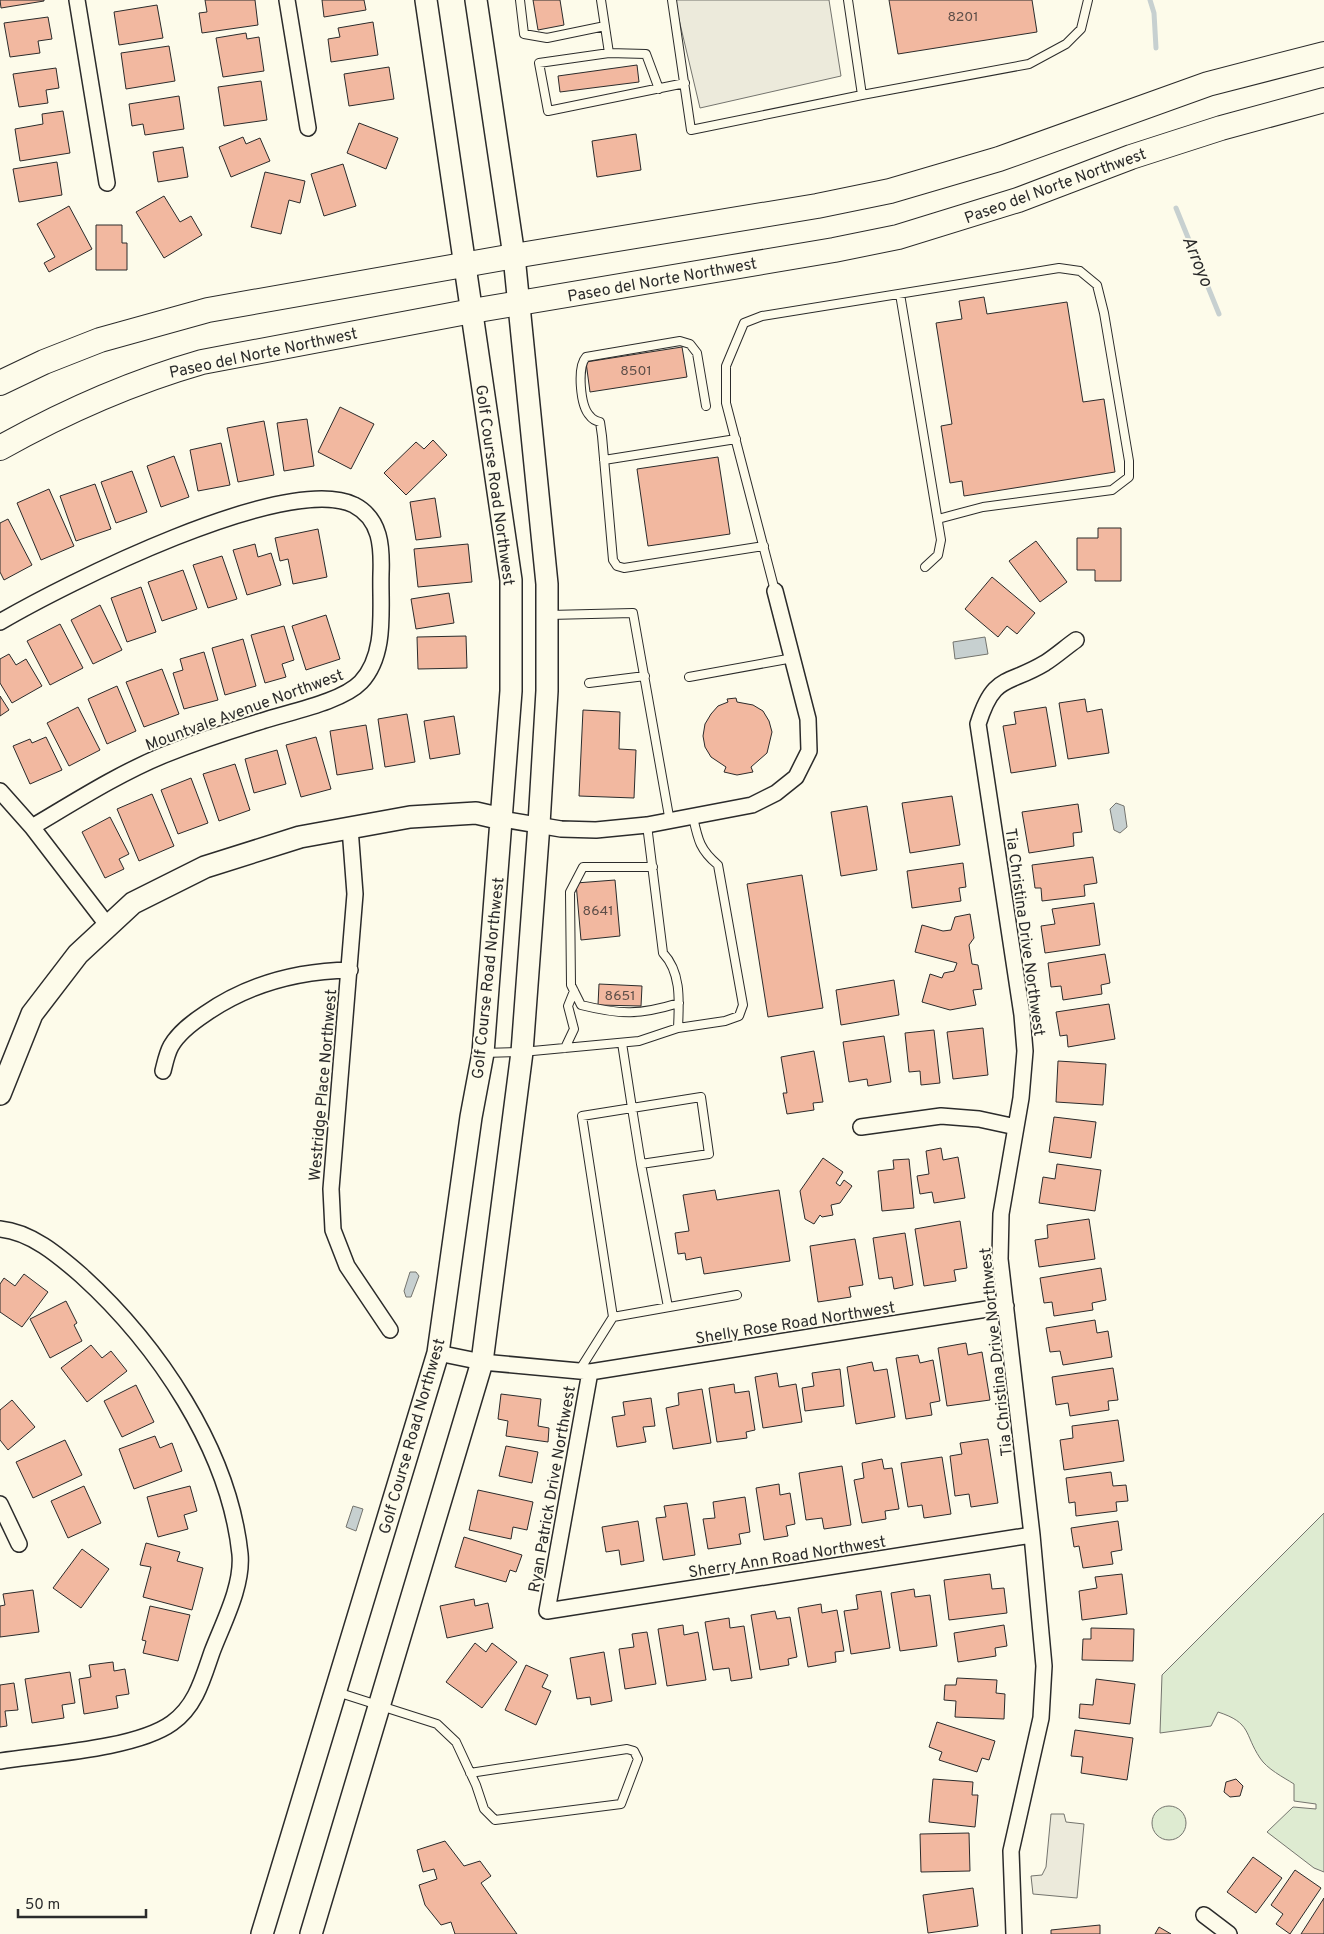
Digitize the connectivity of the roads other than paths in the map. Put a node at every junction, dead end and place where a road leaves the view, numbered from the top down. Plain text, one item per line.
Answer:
1 (77, 0) edge
2 (287, 0) edge
3 (426, 0) edge
4 (476, 0) edge
5 (520, 0) edge
6 (601, 0) edge
7 (672, 0) edge
8 (848, 0) edge
9 (1088, 0) edge
10 (605, 26) junction
11 (609, 53) junction
12 (1324, 54) edge
13 (685, 83) junction
14 (659, 89) junction
15 (862, 95) junction
16 (1324, 100) edge
17 (308, 128) dead end
18 (107, 183) dead end
19 (514, 256) junction
20 (464, 264) junction
21 (900, 294) junction
22 (519, 303) junction
23 (472, 311) junction
24 (0, 383) edge
25 (706, 406) dead end
26 (736, 439) junction
27 (0, 448) edge
28 (604, 460) junction
29 (938, 519) junction
30 (764, 546) junction
31 (925, 567) dead end
32 (775, 591) joint
33 (547, 616) junction
34 (0, 622) edge
35 (1076, 640) dead end
36 (793, 658) junction
37 (645, 676) junction
38 (689, 677) dead end
39 (589, 683) dead end
40 (0, 792) edge
41 (692, 817) junction
42 (502, 819) junction
43 (670, 822) junction
44 (540, 824) junction
45 (647, 825) junction
46 (32, 826) junction
47 (350, 828) junction
48 (653, 867) junction
49 (108, 926) junction
50 (350, 970) junction
51 (574, 991) junction
52 (679, 1003) junction
53 (678, 1028) junction
54 (622, 1043) junction
55 (565, 1048) junction
56 (522, 1052) junction
57 (483, 1053) junction
58 (163, 1071) dead end
59 (0, 1094) edge
60 (632, 1108) junction
61 (861, 1127) dead end
62 (1016, 1127) junction
63 (641, 1164) junction
64 (0, 1229) edge
65 (737, 1295) dead end
66 (1006, 1306) junction
67 (668, 1307) junction
68 (612, 1317) junction
69 (390, 1330) dead end
70 (438, 1353) junction
71 (482, 1362) junction
72 (584, 1372) junction
73 (0, 1504) edge
74 (1032, 1535) junction
75 (19, 1544) dead end
76 (547, 1611) joint
77 (336, 1692) junction
78 (379, 1708) junction
79 (0, 1761) edge
80 (470, 1772) junction
81 (1204, 1915) dead end
82 (262, 1934) edge
83 (311, 1934) edge
84 (1014, 1934) edge
85 (1229, 1934) edge

1 - 18 street
2 - 17 street
3 - 20 main road, Golf Course Road Northwest
4 - 19 main road
5 - 10 lane
6 - 10 lane
7 - 13 lane
8 - 15 lane
9 - 15 lane
10 - 11 lane
11 - 14 lane
11 - 14 lane
12 - 19 main road
13 - 14 lane
13 - 15 lane
16 - 22 main road, Paseo del Norte Northwest
19 - 20 main road
19 - 22 main road
20 - 23 main road, Golf Course Road Northwest
20 - 24 main road
21 - 26 lane
21 - 29 lane
21 - 29 lane
22 - 23 main road, Paseo del Norte Northwest
22 - 33 main road
23 - 27 main road, Paseo del Norte Northwest
23 - 42 main road, Golf Course Road Northwest
25 - 28 lane
26 - 28 lane
26 - 30 lane
28 - 30 lane
29 - 31 lane
30 - 32 lane
32 - 36 street
33 - 37 lane
33 - 44 main road
34 - 46 street, Mountvale Avenue Northwest
35 - 62 street, Tia Christina Drive Northwest
36 - 38 lane
36 - 41 street
37 - 39 lane
37 - 43 lane
40 - 46 street
41 - 43 street
41 - 53 lane
42 - 44 street
42 - 47 main road
42 - 57 main road, Golf Course Road Northwest
43 - 45 street
44 - 45 street
44 - 56 main road
45 - 48 lane
46 - 49 street
47 - 49 main road
47 - 50 street, Westridge Place Northwest
48 - 51 lane
48 - 52 lane
49 - 59 main road
50 - 58 street
50 - 69 street, Westridge Place Northwest
51 - 52 lane
51 - 55 lane
52 - 53 lane
53 - 54 lane
54 - 55 lane
54 - 60 lane
55 - 56 lane
56 - 57 lane
56 - 71 main road
57 - 70 main road, Golf Course Road Northwest
60 - 63 lane
60 - 63 lane
60 - 68 lane
61 - 62 street
62 - 66 street, Tia Christina Drive Northwest
63 - 67 lane
64 - 79 street
65 - 67 lane
66 - 72 street, Shelly Rose Road Northwest
66 - 74 street, Tia Christina Drive Northwest
67 - 68 lane
68 - 72 lane
70 - 71 street
70 - 77 main road, Golf Course Road Northwest
71 - 72 street
71 - 78 main road
72 - 76 street, Ryan Patrick Drive Northwest
73 - 75 street
74 - 76 street, Sherry Ann Road Northwest
74 - 84 street, Tia Christina Drive Northwest
77 - 78 lane
77 - 82 main road, Golf Course Road Northwest
78 - 80 lane
78 - 83 main road
80 - 80 lane
81 - 85 street

